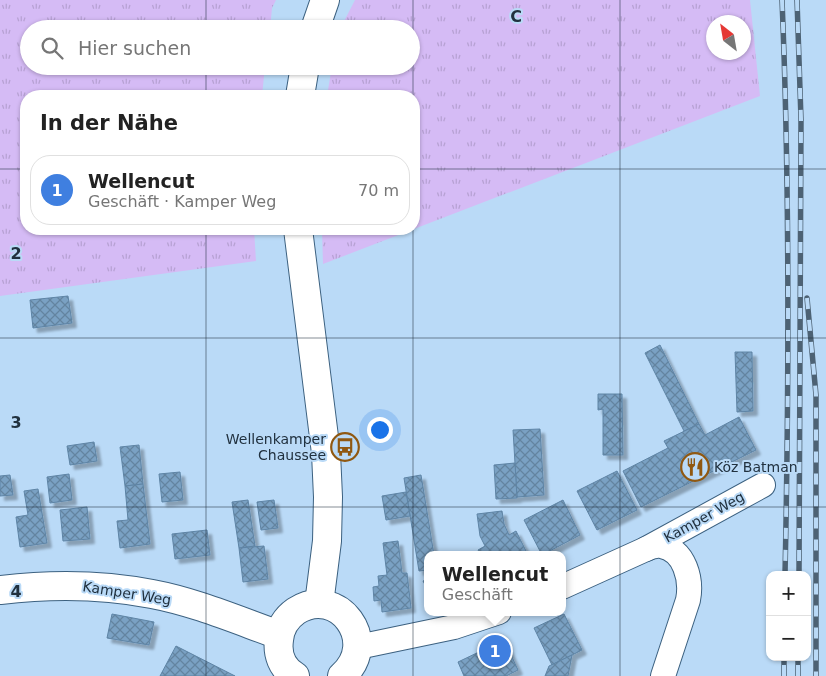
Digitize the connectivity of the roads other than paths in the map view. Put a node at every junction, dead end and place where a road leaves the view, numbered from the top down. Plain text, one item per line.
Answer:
1 (326, 0) edge
2 (318, 20) edge
3 (303, 75) edge
4 (301, 90) edge
5 (299, 235) edge
6 (763, 485) dead end
7 (655, 548) junction
8 (566, 585) edge
9 (0, 590) edge
10 (319, 604) junction
11 (488, 616) edge
12 (279, 635) junction
13 (358, 647) junction
14 (294, 676) edge
15 (342, 676) edge
16 (663, 676) edge

1 - 2 main road
3 - 4 main road
5 - 10 main road
6 - 7 street, Kamper Weg
7 - 8 street, Kamper Weg
7 - 16 street
9 - 12 main road, Kamper Weg
10 - 12 main road
10 - 13 main road
11 - 13 street
12 - 14 main road
13 - 15 main road

